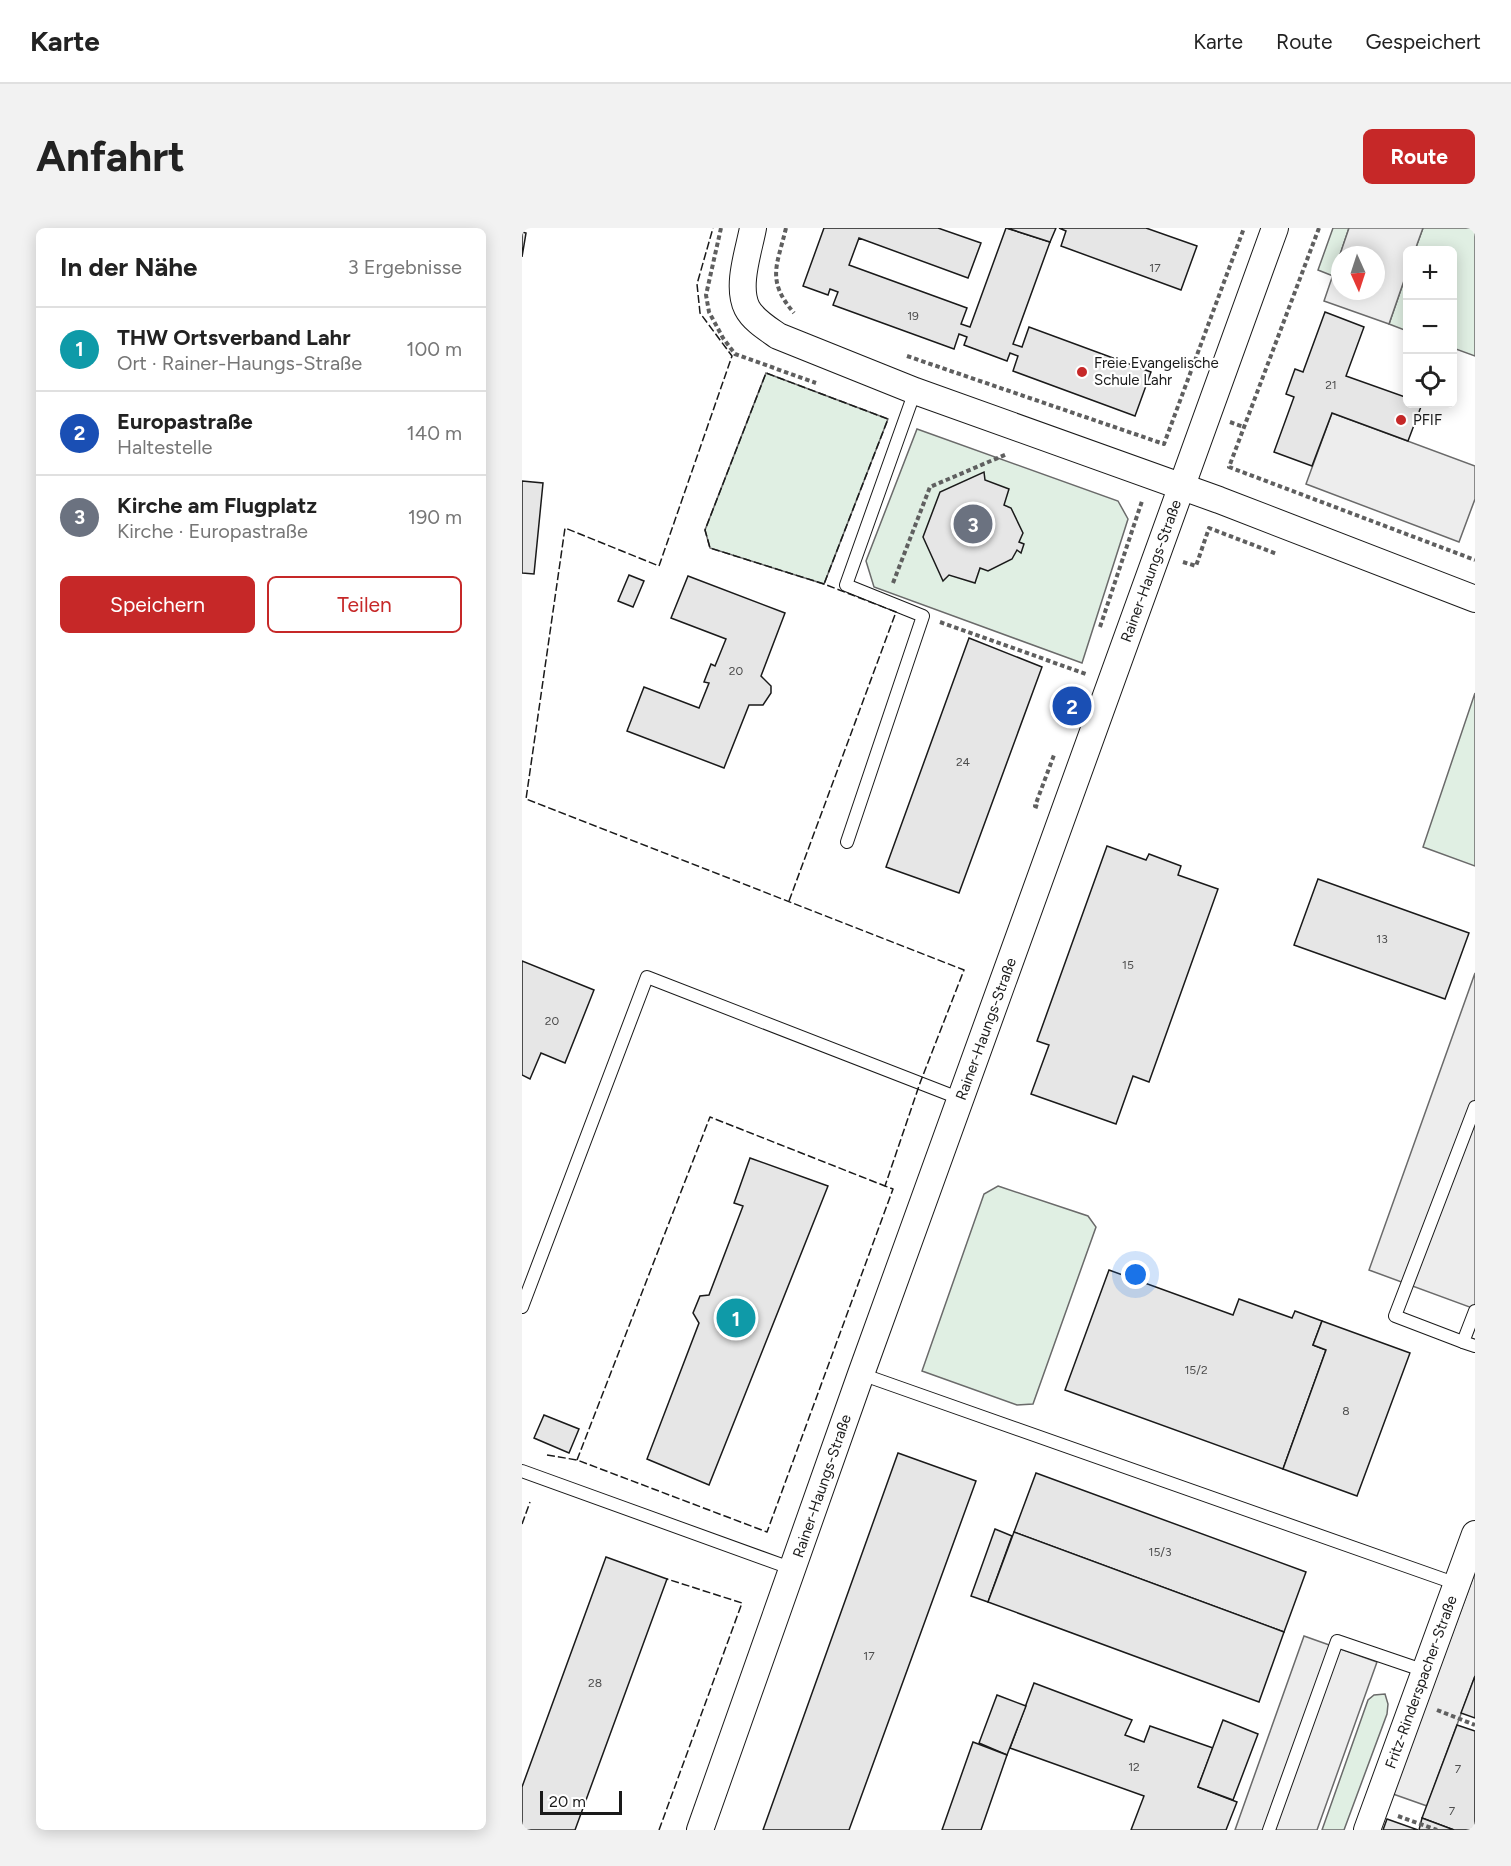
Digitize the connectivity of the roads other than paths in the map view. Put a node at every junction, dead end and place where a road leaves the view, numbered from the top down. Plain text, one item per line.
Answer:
1 (753, 228) edge
2 (1275, 228) edge
3 (915, 391) junction
4 (1181, 487) junction
5 (1475, 598) edge
6 (847, 842) dead end
7 (961, 1099) junction
8 (1475, 1107) edge
9 (522, 1307) edge
10 (1475, 1311) edge
11 (1469, 1344) edge
12 (861, 1374) junction
13 (522, 1471) edge
14 (1475, 1534) edge
15 (793, 1569) junction
16 (1457, 1584) junction
17 (1425, 1671) junction
18 (700, 1830) edge
19 (1269, 1830) edge
20 (1367, 1830) edge

1 - 3 street
2 - 4 street, Rainer-Haungs-Straße
3 - 4 street
3 - 6 lane
4 - 5 street
4 - 7 street, Rainer-Haungs-Straße
7 - 9 lane
7 - 12 street, Rainer-Haungs-Straße
8 - 11 lane
10 - 11 lane
12 - 15 street, Rainer-Haungs-Straße
12 - 16 lane
13 - 15 lane
14 - 16 street, Fritz-Rinderspacher-Straße
15 - 18 street, Rainer-Haungs-Straße
16 - 17 street, Fritz-Rinderspacher-Straße
17 - 19 lane
17 - 20 street, Fritz-Rinderspacher-Straße

